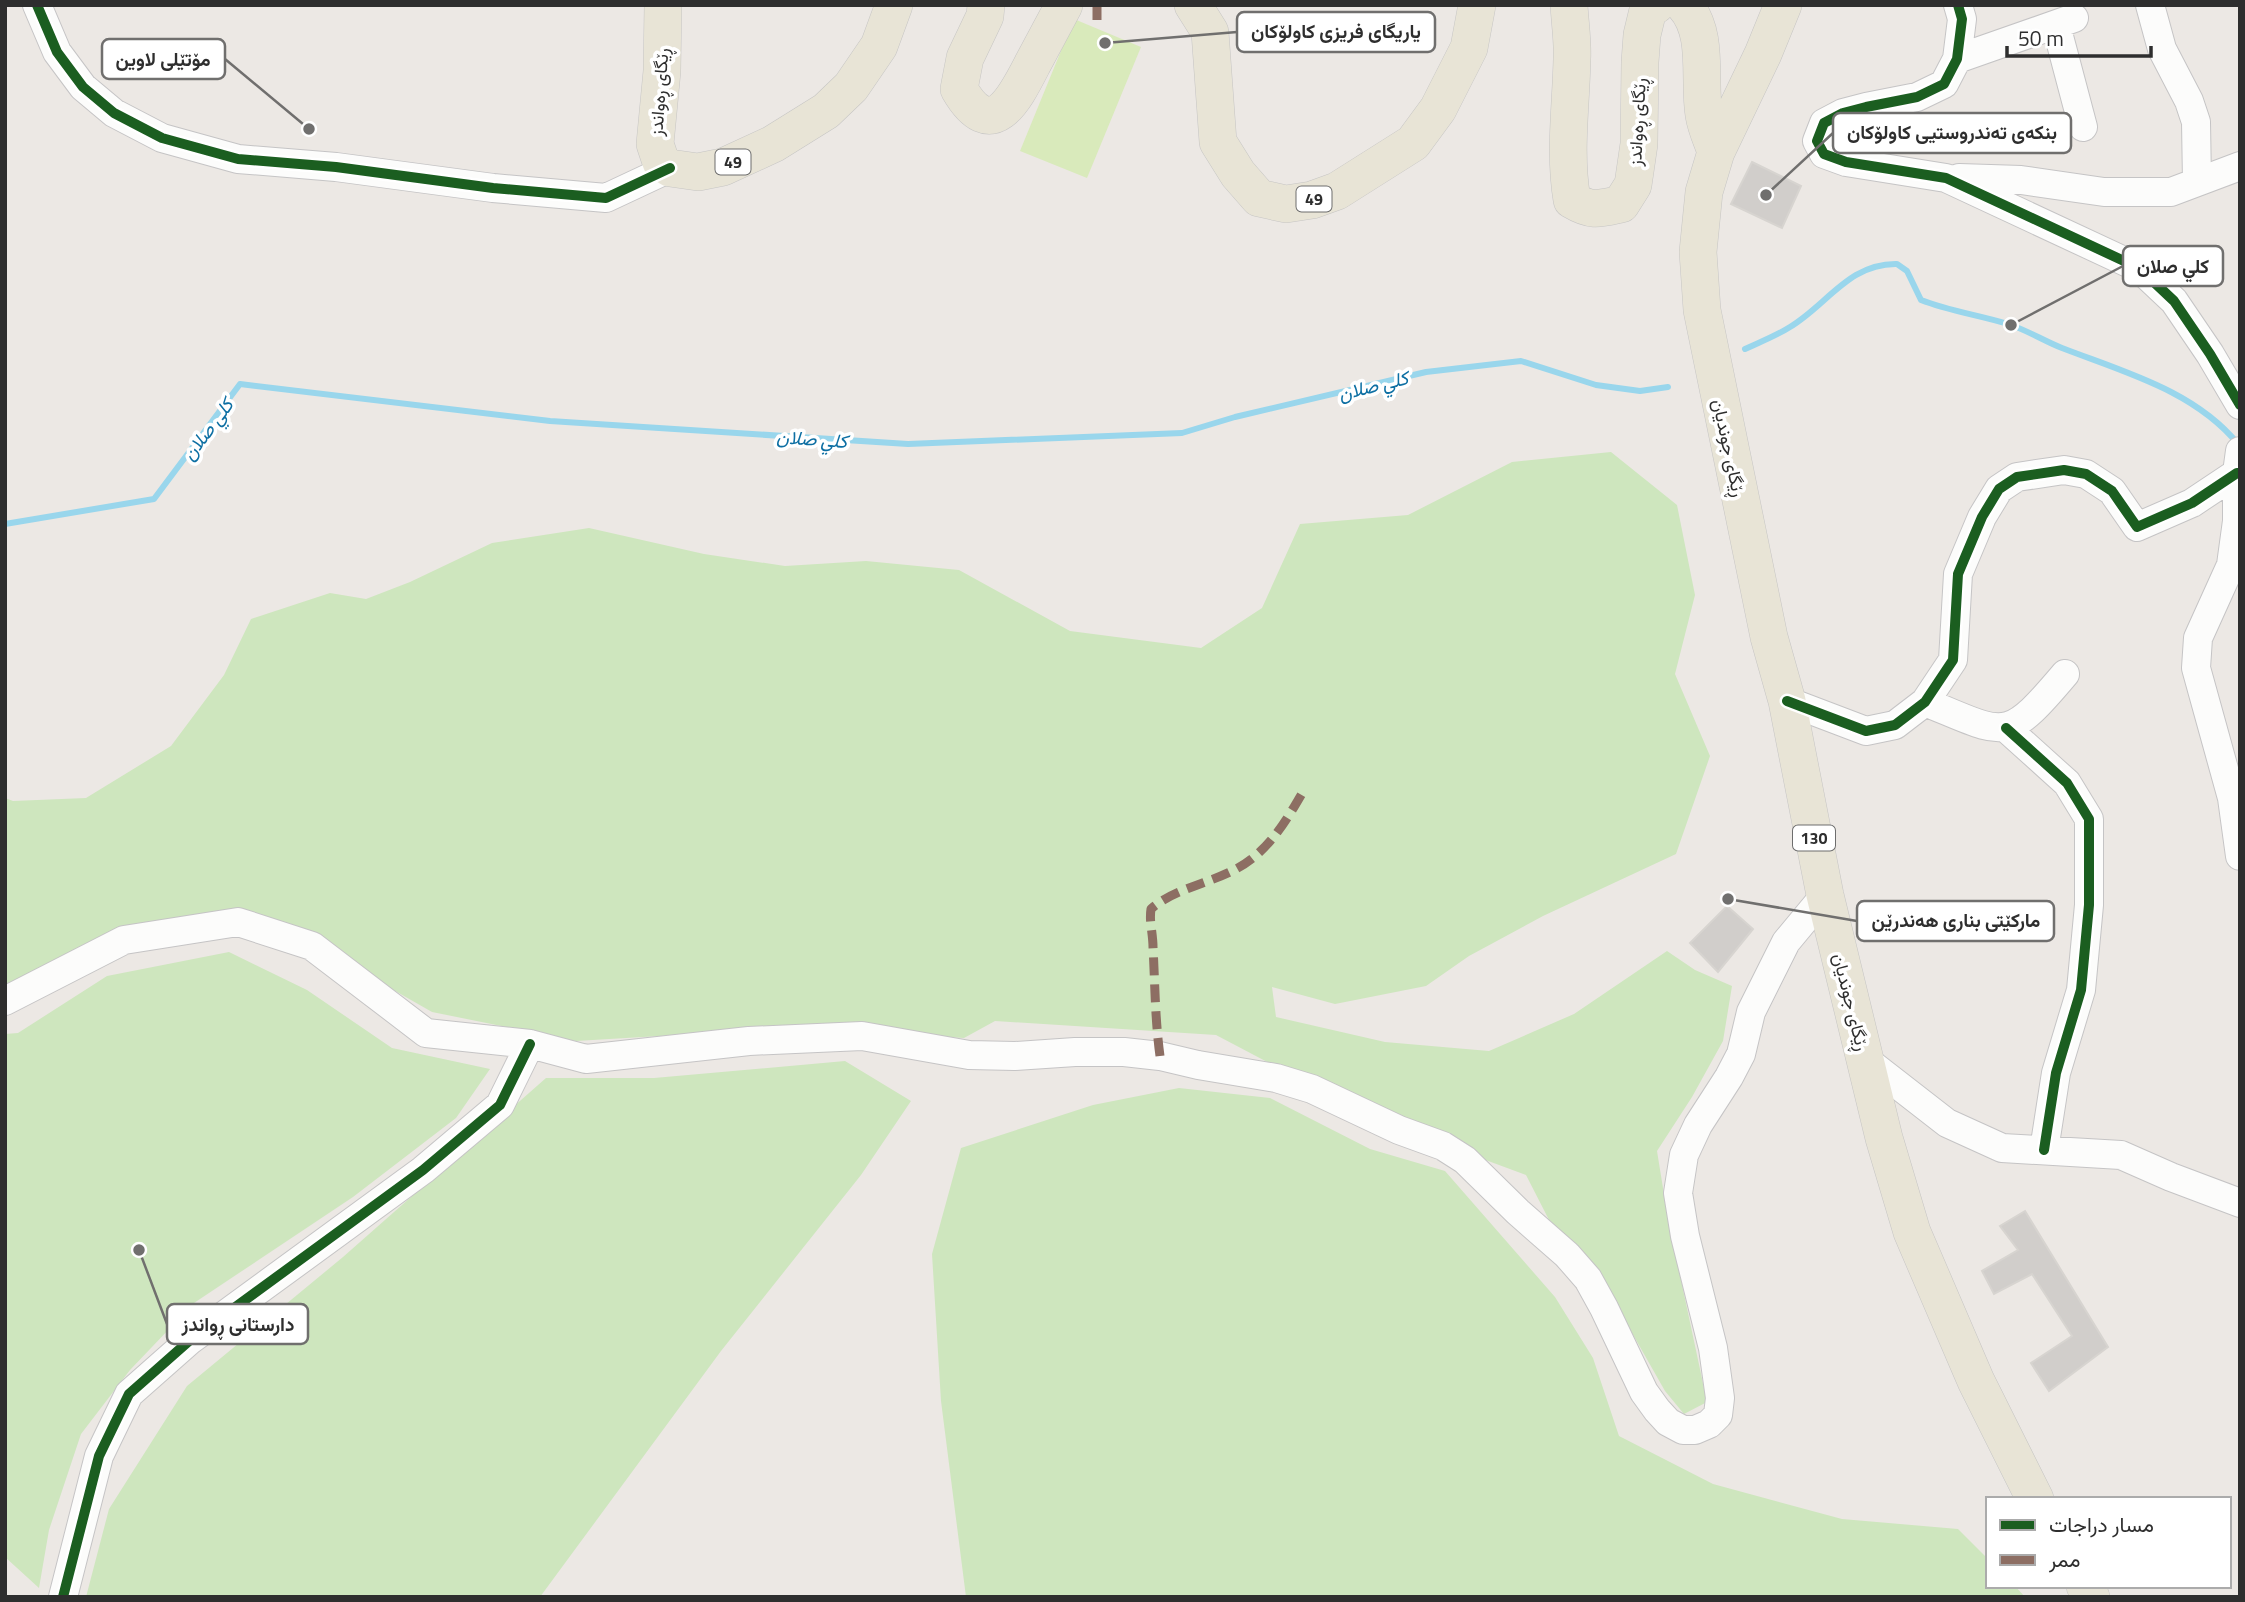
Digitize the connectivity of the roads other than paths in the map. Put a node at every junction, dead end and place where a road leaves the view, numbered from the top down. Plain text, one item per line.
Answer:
1 (37, 5) edge
2 (663, 5) edge
3 (894, 5) edge
4 (986, 5) edge
5 (1064, 5) edge
6 (1194, 5) edge
7 (1477, 5) edge
8 (1569, 5) edge
9 (1656, 5) edge
10 (1684, 5) edge
11 (1783, 5) edge
12 (1958, 5) edge
13 (2150, 5) edge
14 (1957, 59) junction
15 (2082, 128) dead end
16 (1716, 152) junction
17 (2240, 166) edge
18 (670, 168) junction
19 (1946, 178) junction
20 (2197, 182) junction
21 (2240, 405) edge
22 (2238, 461) edge
23 (2065, 674) dead end
24 (1787, 701) junction
25 (1925, 702) junction
26 (2006, 728) junction
27 (2240, 856) edge
28 (1825, 895) junction
29 (5, 1001) edge
30 (530, 1044) junction
31 (1866, 1060) junction
32 (2044, 1150) junction
33 (2240, 1203) edge
34 (2034, 1497) edge
35 (63, 1597) edge

1 - 18 street
2 - 18 main road, ڕێگای ڕەواندز
3 - 18 main road, 49
4 - 5 main road
6 - 7 main road, 49
8 - 9 main road, ڕێگای ڕەواندز
10 - 16 main road
11 - 16 main road, ڕێگای جوندیان
12 - 14 street
13 - 20 street
14 - 15 street
14 - 19 street
16 - 24 main road, ڕێگای جوندیان / 130
17 - 20 street
19 - 20 street
19 - 21 street
22 - 25 street
22 - 27 street
23 - 26 street
24 - 25 street
24 - 28 main road, ڕێگای جوندیان / 130
25 - 26 street
26 - 32 street
28 - 30 street
28 - 31 main road, ڕێگای جوندیان / 130
29 - 30 street
30 - 35 street
31 - 32 street
31 - 34 main road, ڕێگای جوندیان / 130
32 - 33 street

